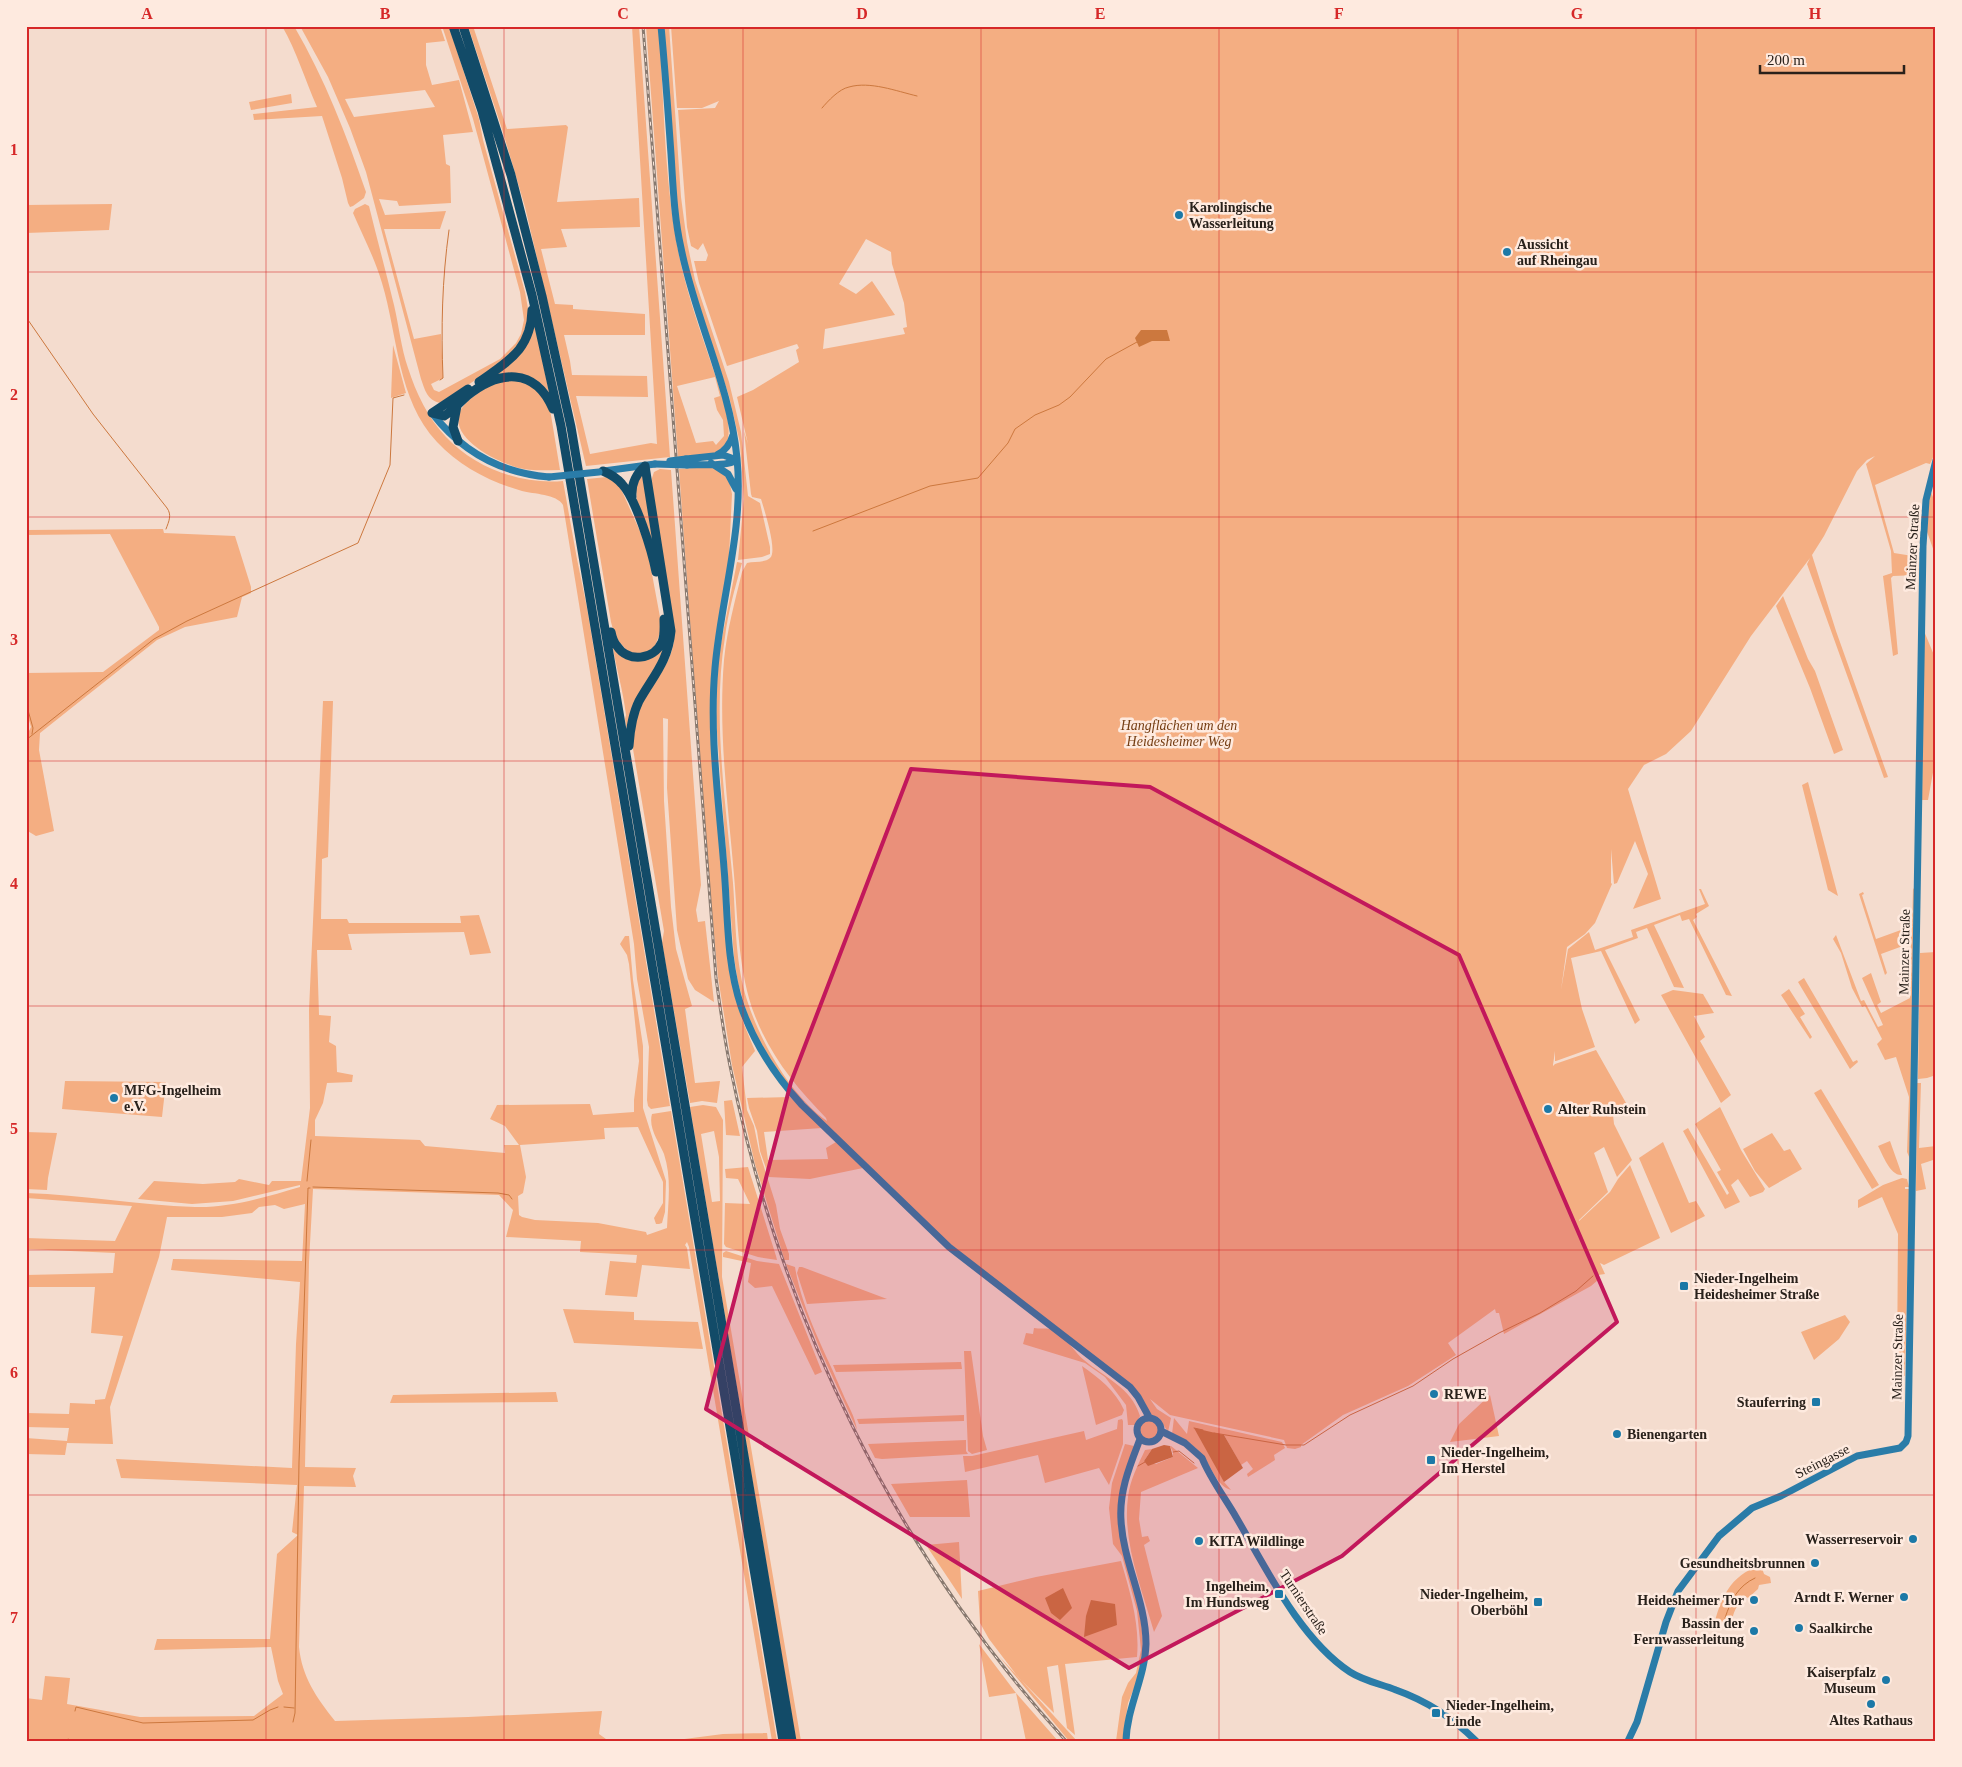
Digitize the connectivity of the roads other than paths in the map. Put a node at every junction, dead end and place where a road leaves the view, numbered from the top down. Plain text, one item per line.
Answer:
1 (453, 26) edge
2 (463, 26) edge
3 (662, 26) edge
4 (532, 295) junction
5 (457, 406) junction
6 (432, 413) junction
7 (560, 426) junction
8 (733, 430) junction
9 (458, 441) junction
10 (712, 460) junction
11 (737, 460) junction
12 (1936, 460) edge
13 (645, 466) junction
14 (601, 471) junction
15 (632, 502) junction
16 (738, 504) junction
17 (599, 588) junction
18 (629, 772) junction
19 (1146, 1418) junction
20 (1160, 1434) junction
21 (1143, 1440) junction
22 (1904, 1444) joint
23 (783, 1741) edge
24 (792, 1741) edge
25 (1126, 1741) edge
26 (1476, 1741) edge
27 (1628, 1741) edge

1 - 4 highway
2 - 17 highway
3 - 8 main road
4 - 6 highway
4 - 7 highway
5 - 6 highway
5 - 7 highway
5 - 9 highway
6 - 9 main road
7 - 23 highway
8 - 10 main road
8 - 11 main road
9 - 14 main road, bridge
10 - 11 main road
10 - 13 main road, bridge
10 - 16 main road
11 - 16 main road
12 - 22 main road, Mainzer Straße
13 - 14 main road
13 - 15 highway
13 - 18 highway
14 - 15 highway
15 - 17 highway
16 - 19 main road
17 - 18 highway
18 - 24 highway
19 - 20 main road
19 - 21 main road
20 - 21 main road
20 - 26 main road, Turnierstraße
21 - 25 main road
22 - 27 main road, Steingasse

